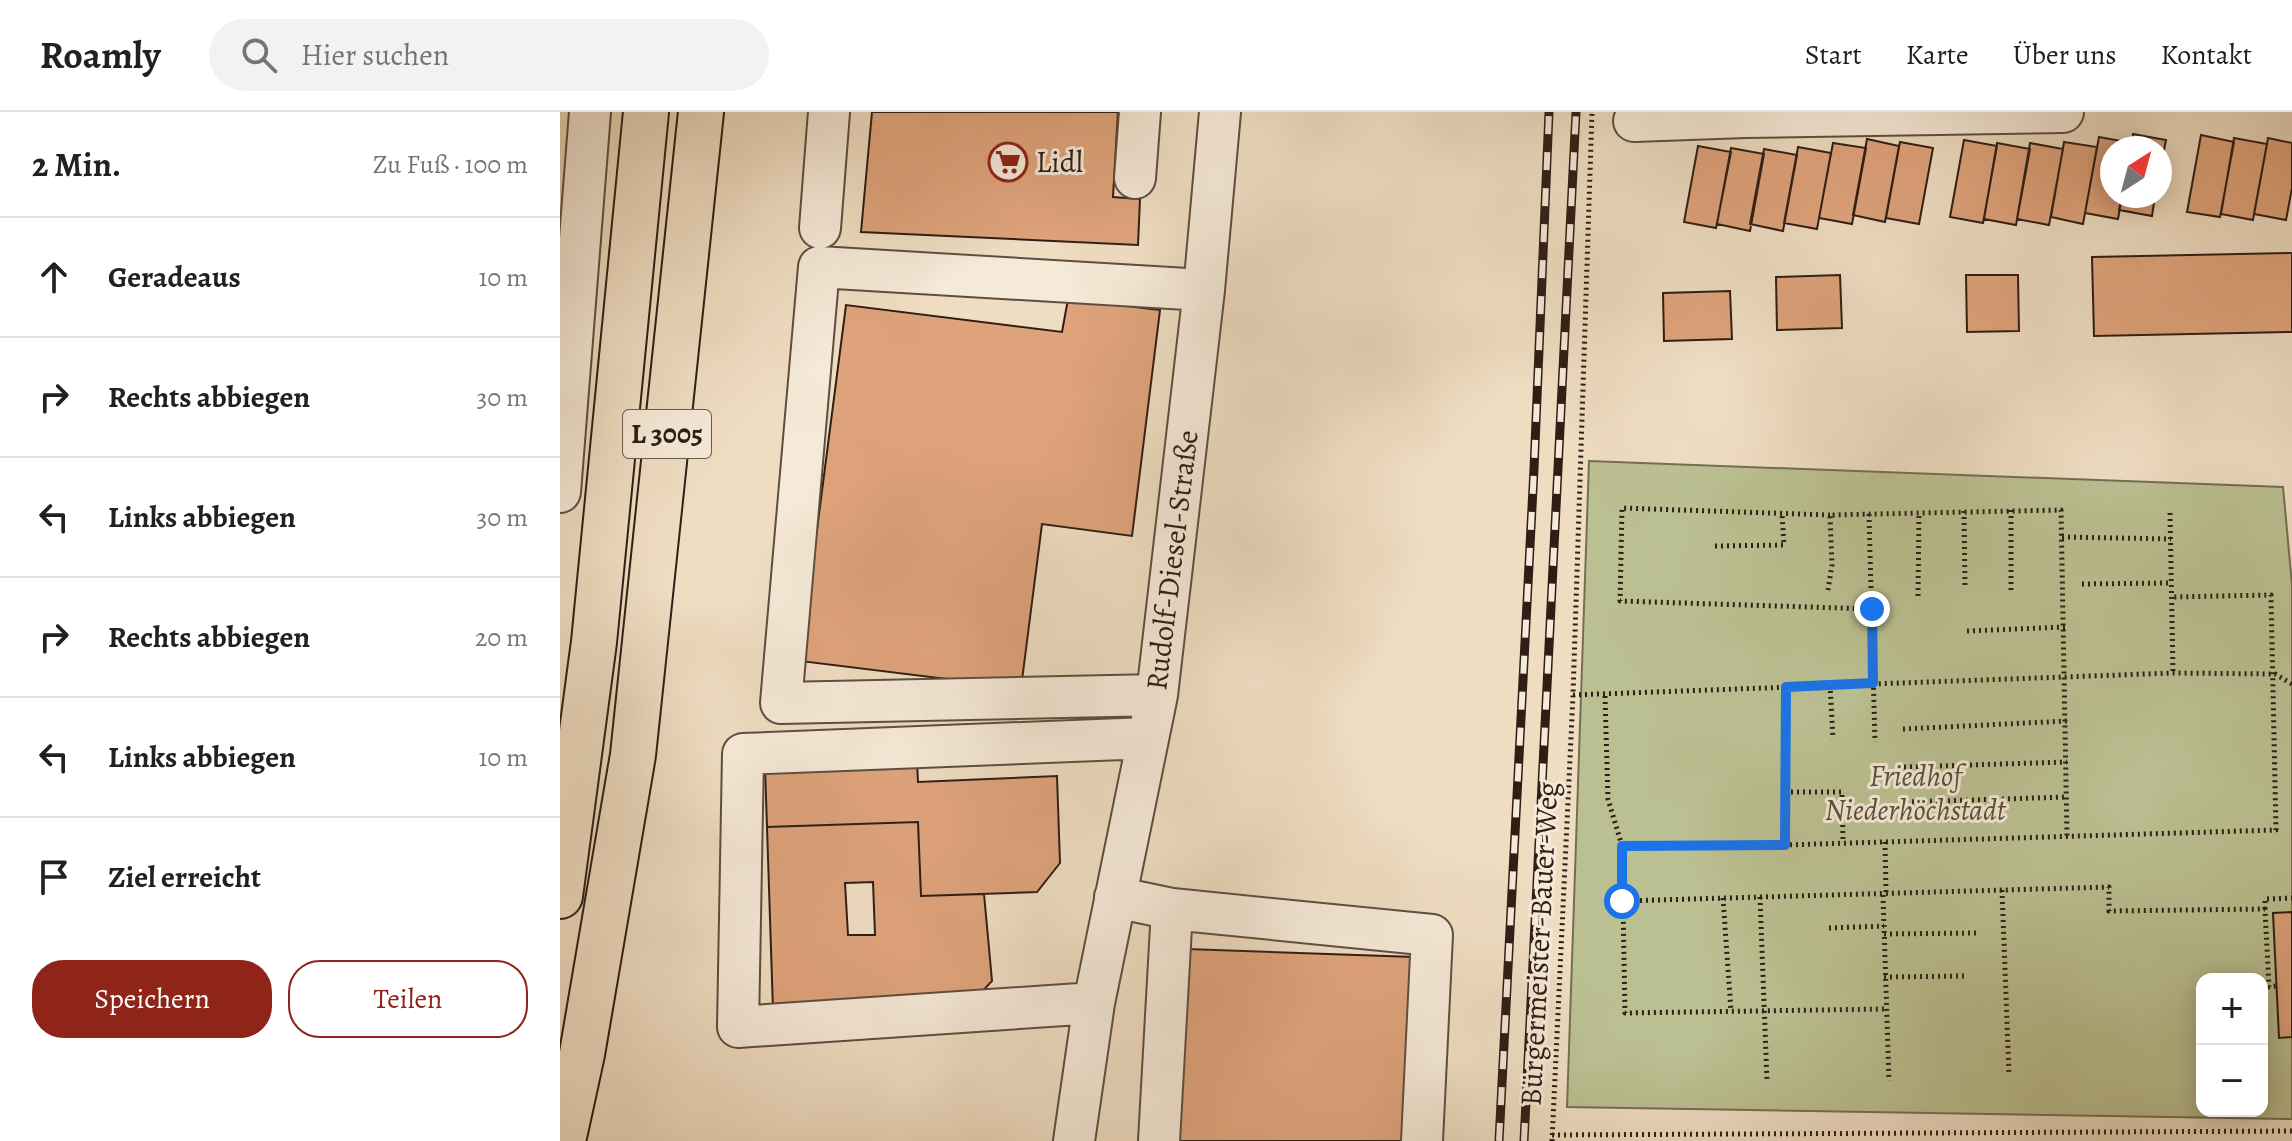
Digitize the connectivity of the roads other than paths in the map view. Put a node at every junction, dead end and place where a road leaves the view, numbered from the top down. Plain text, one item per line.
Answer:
1 (590, 112) edge
2 (646, 112) edge
3 (701, 112) edge
4 (829, 112) edge
5 (1140, 112) edge
6 (1220, 112) edge
7 (2063, 112) edge
8 (1745, 114) edge
9 (1634, 121) dead end
10 (1135, 178) dead end
11 (820, 228) dead end
12 (1204, 290) junction
13 (560, 492) edge
14 (1157, 695) junction
15 (1148, 738) junction
16 (560, 896) edge
17 (1115, 897) junction
18 (1172, 909) junction
19 (1094, 1003) junction
20 (563, 1141) edge
21 (1074, 1141) edge
22 (1159, 1141) edge
23 (1422, 1141) edge

1 - 13 street
2 - 16 highway, L 3005
3 - 20 highway, L 3005
4 - 11 street
5 - 10 street
6 - 12 street, Rudolf-Diesel-Straße
7 - 8 street
8 - 9 street
12 - 14 street, Rudolf-Diesel-Straße
12 - 14 street
14 - 15 street, Rudolf-Diesel-Straße
15 - 17 street, Rudolf-Diesel-Straße
15 - 19 street
17 - 18 street
17 - 19 street, Rudolf-Diesel-Straße
18 - 22 street
18 - 23 street
19 - 21 street, Rudolf-Diesel-Straße

